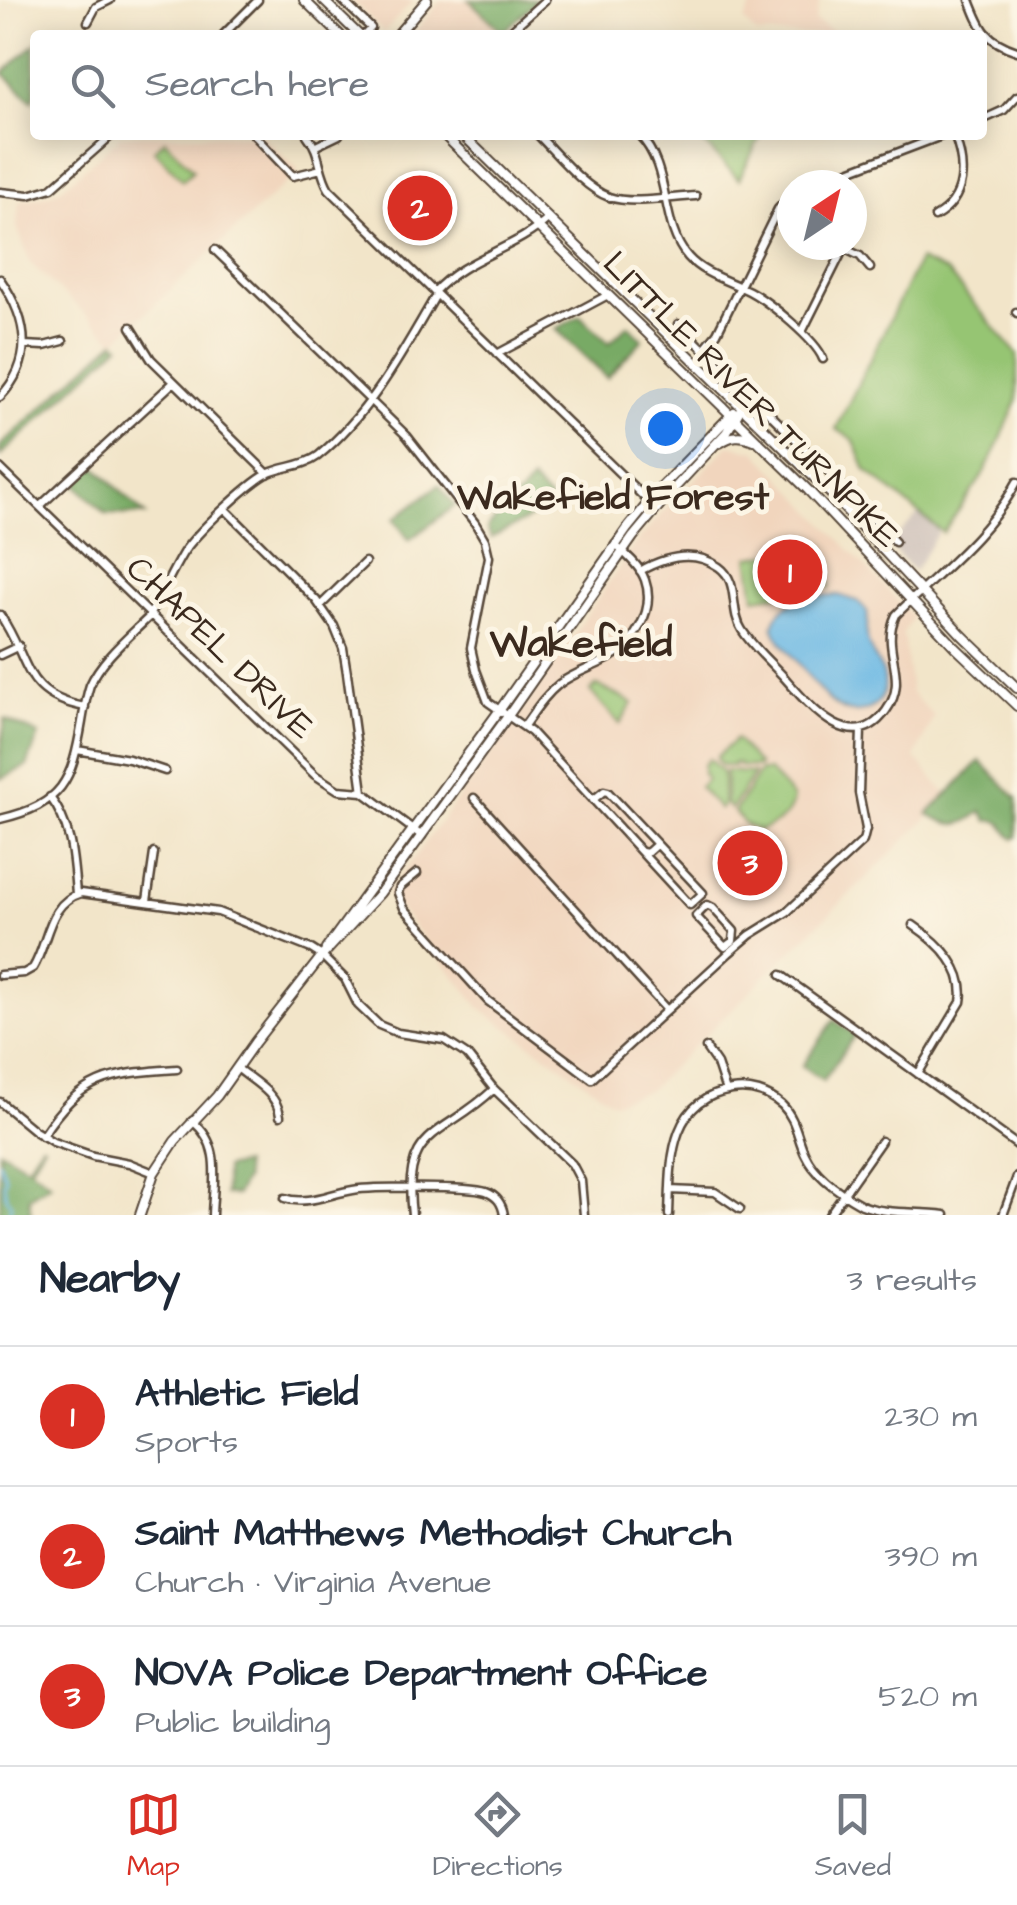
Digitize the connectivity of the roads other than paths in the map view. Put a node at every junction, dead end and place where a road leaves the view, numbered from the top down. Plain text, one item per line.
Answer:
1 (110, 0) edge
2 (258, 0) edge
3 (304, 0) edge
4 (323, 0) edge
5 (342, 0) edge
6 (427, 0) edge
7 (545, 0) edge
8 (970, 0) edge
9 (88, 22) dead end
10 (228, 30) edge
11 (335, 30) edge
12 (356, 30) edge
13 (368, 30) edge
14 (400, 30) edge
15 (512, 30) edge
16 (983, 30) edge
17 (987, 34) edge
18 (1017, 52) edge
19 (1017, 96) edge
20 (987, 118) edge
21 (106, 140) edge
22 (259, 140) edge
23 (312, 140) edge
24 (329, 140) edge
25 (449, 140) edge
26 (468, 140) edge
27 (543, 140) edge
28 (643, 140) edge
29 (931, 140) edge
30 (956, 140) edge
31 (316, 146) junction
32 (321, 170) junction
33 (852, 170) edge
34 (0, 192) edge
35 (696, 196) dead end
36 (666, 198) junction
37 (777, 210) edge
38 (935, 217) dead end
39 (549, 218) junction
40 (539, 227) junction
41 (216, 250) dead end
42 (834, 260) edge
43 (863, 260) edge
44 (870, 268) dead end
45 (0, 278) edge
46 (740, 287) junction
47 (435, 294) junction
48 (608, 295) junction
49 (678, 324) dead end
50 (131, 328) dead end
51 (802, 332) junction
52 (63, 341) dead end
53 (24, 345) junction
54 (704, 349) junction
55 (497, 354) junction
56 (823, 358) dead end
57 (174, 382) junction
58 (0, 396) edge
59 (752, 396) junction
60 (370, 400) junction
61 (742, 407) junction
62 (733, 417) junction
63 (766, 448) junction
64 (705, 456) junction
65 (0, 468) edge
66 (268, 474) junction
67 (1017, 482) edge
68 (652, 504) junction
69 (40, 506) junction
70 (225, 509) junction
71 (895, 542) dead end
72 (619, 548) junction
73 (365, 562) dead end
74 (640, 571) junction
75 (922, 592) junction
76 (911, 601) junction
77 (320, 605) junction
78 (0, 615) edge
79 (150, 615) junction
80 (18, 646) junction
81 (0, 655) edge
82 (1017, 688) edge
83 (1017, 706) edge
84 (85, 708) junction
85 (499, 711) junction
86 (508, 716) junction
87 (524, 726) junction
88 (860, 728) junction
89 (77, 750) junction
90 (165, 772) dead end
91 (363, 792) junction
92 (50, 797) junction
93 (474, 798) dead end
94 (593, 800) junction
95 (0, 818) edge
96 (413, 830) junction
97 (422, 836) junction
98 (657, 844) junction
99 (640, 852) junction
100 (154, 853) dead end
101 (417, 872) dead end
102 (76, 894) junction
103 (147, 901) junction
104 (913, 925) dead end
105 (739, 939) junction
106 (727, 950) junction
107 (322, 956) junction
108 (0, 975) edge
109 (781, 975) dead end
110 (667, 1010) junction
111 (706, 1048) dead end
112 (237, 1068) junction
113 (176, 1069) dead end
114 (918, 1074) junction
115 (494, 1089) junction
116 (726, 1091) junction
117 (0, 1102) edge
118 (280, 1116) dead end
119 (192, 1121) junction
120 (42, 1136) junction
121 (881, 1141) dead end
122 (1017, 1145) edge
123 (154, 1174) junction
124 (1017, 1176) edge
125 (410, 1190) junction
126 (670, 1190) junction
127 (844, 1193) junction
128 (284, 1198) dead end
129 (740, 1209) dead end
130 (140, 1215) edge
131 (212, 1215) edge
132 (412, 1215) edge
133 (504, 1215) edge
134 (584, 1215) edge
135 (669, 1215) edge
136 (829, 1215) edge
137 (900, 1215) edge
138 (945, 1215) edge
139 (1003, 1215) edge

1 - 9 street
2 - 10 street
3 - 11 main road
4 - 12 main road
5 - 13 street
6 - 14 main road
7 - 15 street
8 - 16 street
17 - 18 street
19 - 20 street
21 - 34 street
22 - 32 street
23 - 31 street
24 - 31 street
25 - 40 main road, LITTLE RIVER TURNPIKE
26 - 39 main road, LITTLE RIVER TURNPIKE
27 - 36 street
28 - 36 street
29 - 33 street
30 - 38 street
31 - 32 street
32 - 47 street
35 - 36 street
36 - 46 street
37 - 46 street
39 - 40 street
39 - 61 main road, LITTLE RIVER TURNPIKE
40 - 47 street
40 - 48 main road, LITTLE RIVER TURNPIKE
41 - 60 street
42 - 51 street
43 - 44 street
45 - 53 street
46 - 51 street
46 - 54 street
47 - 55 street
47 - 60 street
48 - 55 street
48 - 62 main road, LITTLE RIVER TURNPIKE
49 - 54 street
50 - 57 street
51 - 56 street
52 - 53 street
53 - 58 street
54 - 59 street
55 - 68 street
57 - 66 street
57 - 69 street
59 - 61 street
59 - 71 street
60 - 66 street
60 - 85 street
61 - 62 main road
61 - 75 main road, LITTLE RIVER TURNPIKE
62 - 63 main road, LITTLE RIVER TURNPIKE
62 - 64 main road
62 - 68 main road
63 - 64 main road
63 - 76 main road, LITTLE RIVER TURNPIKE
64 - 68 main road
65 - 69 street, CHAPEL DRIVE
66 - 70 street
67 - 75 street
68 - 72 main road
69 - 79 street, CHAPEL DRIVE
70 - 77 street
70 - 79 street
72 - 74 street
72 - 85 main road
72 - 86 main road
73 - 77 street
74 - 87 street
74 - 88 street
75 - 76 street
75 - 82 main road, LITTLE RIVER TURNPIKE
76 - 83 main road, LITTLE RIVER TURNPIKE
76 - 88 street
77 - 91 street
78 - 80 street
79 - 84 street
79 - 91 street, CHAPEL DRIVE
80 - 81 street
80 - 84 street
84 - 89 street
85 - 86 street
85 - 96 main road
86 - 87 street
86 - 97 main road
87 - 94 street
88 - 105 street
89 - 90 street
89 - 92 street
91 - 96 street, CHAPEL DRIVE
92 - 95 street
92 - 102 street
93 - 110 street
94 - 98 street
94 - 99 street
96 - 97 street, CHAPEL DRIVE
96 - 107 main road
97 - 107 main road
98 - 99 street
98 - 99 street
100 - 103 street
101 - 110 street
102 - 103 street
102 - 108 street
103 - 107 street
104 - 114 street
105 - 106 street
105 - 106 street
106 - 110 street
107 - 112 main road
107 - 115 street
109 - 114 street
111 - 116 street
112 - 118 street
112 - 119 main road
113 - 120 street
114 - 122 street
115 - 125 street
115 - 134 street
116 - 126 street
116 - 127 street
117 - 120 street
119 - 123 main road
119 - 131 street
120 - 123 street
121 - 127 street
123 - 130 main road
124 - 139 street
125 - 128 street
125 - 132 street
125 - 133 street
126 - 129 street
126 - 135 street
127 - 136 street
127 - 137 street
137 - 138 street

